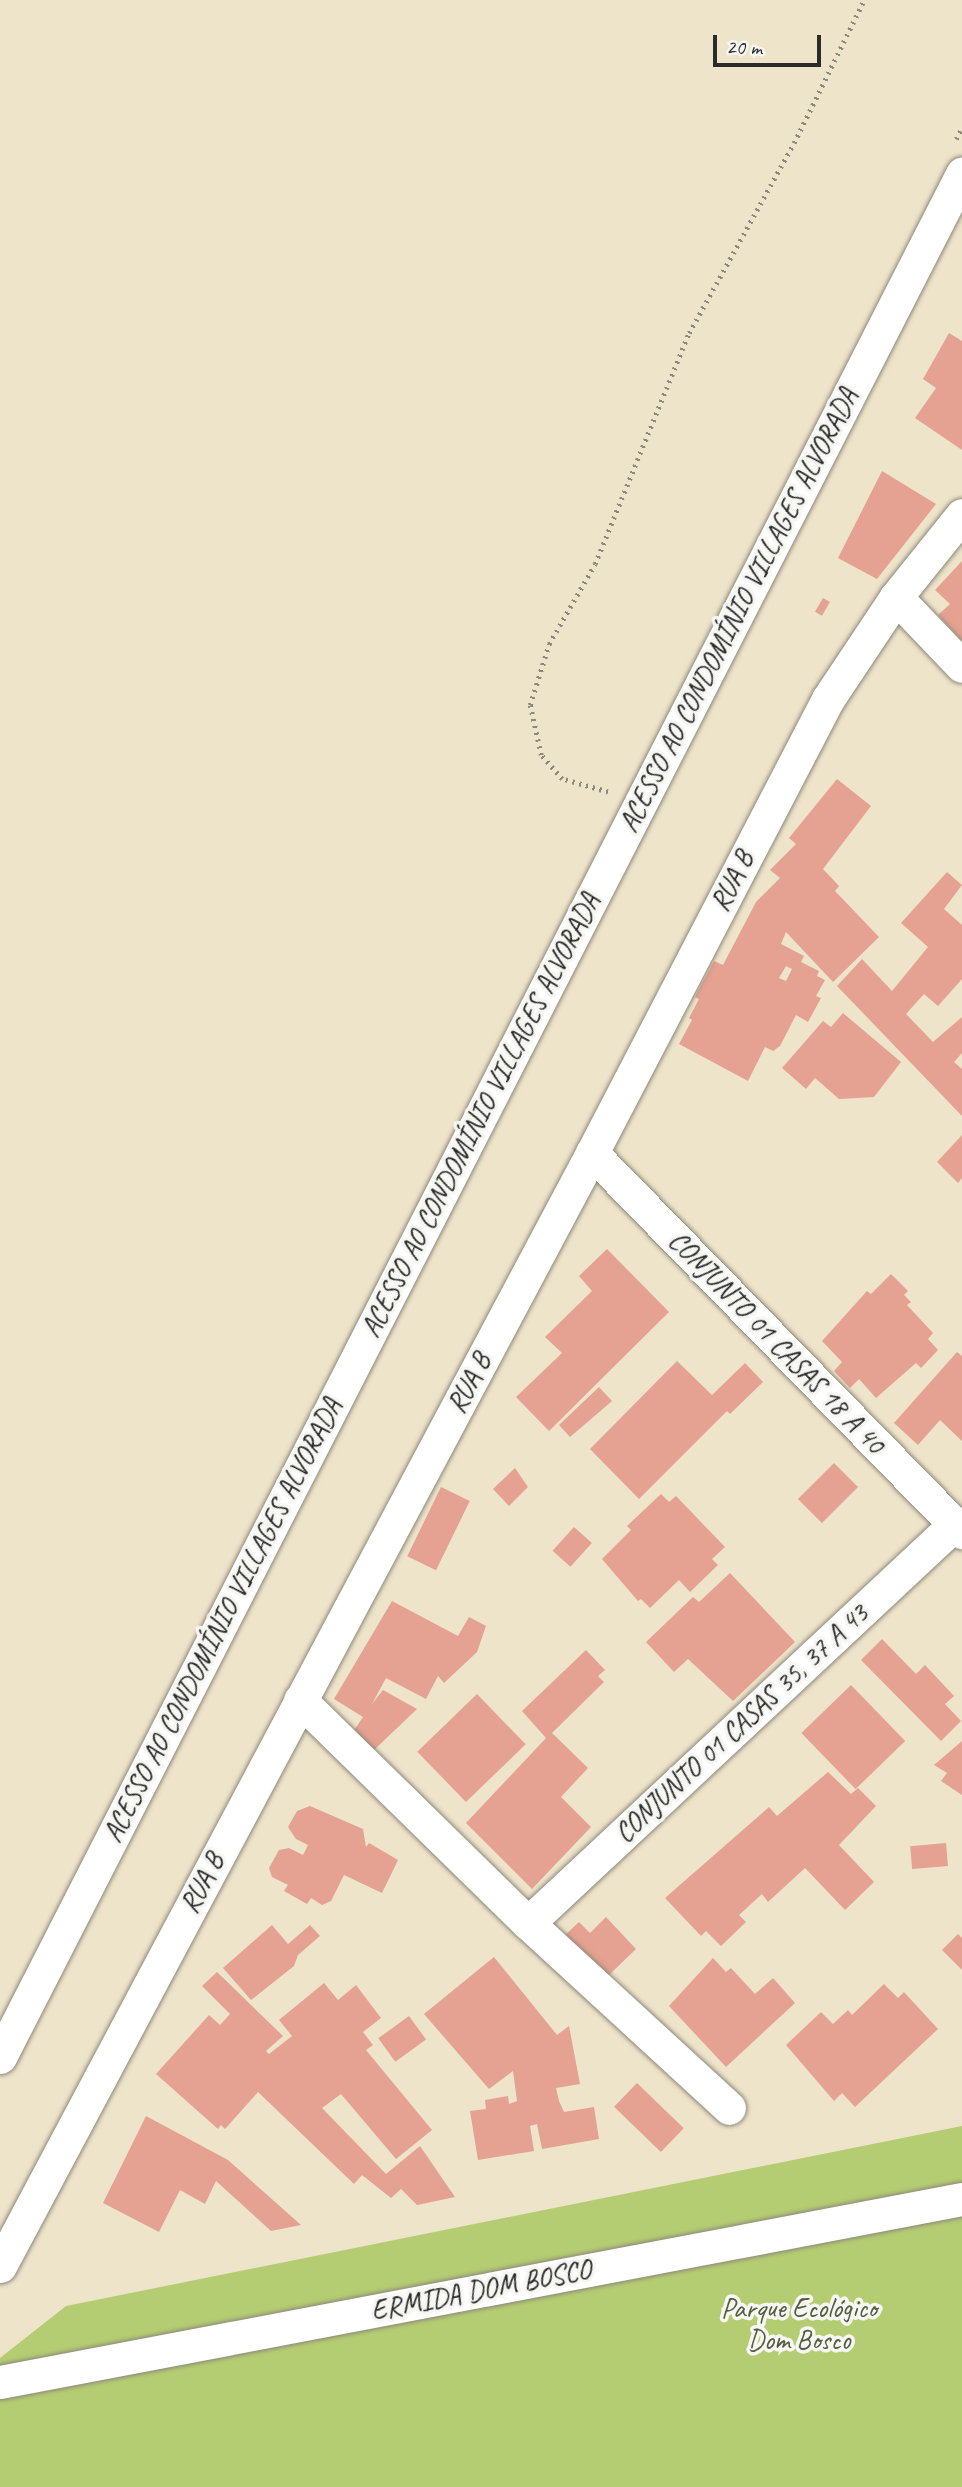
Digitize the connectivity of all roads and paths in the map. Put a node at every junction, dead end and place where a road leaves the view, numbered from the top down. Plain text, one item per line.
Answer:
1 (864, 0) edge
2 (962, 174) edge
3 (962, 515) edge
4 (896, 597) junction
5 (962, 666) edge
6 (640, 801) junction
7 (592, 1153) junction
8 (958, 1528) edge
9 (300, 1700) junction
10 (528, 1923) junction
11 (0, 2057) edge
12 (729, 2108) dead end
13 (962, 2199) edge
14 (0, 2266) edge
15 (0, 2382) edge

1 - 6 path
2 - 6 street, ACESSO AO CONDOMÍNIO VILLAGES ALVORADA
3 - 4 street, RUA B
4 - 5 street
4 - 7 street, RUA B
6 - 11 street, ACESSO AO CONDOMÍNIO VILLAGES ALVORADA
7 - 8 street, CONJUNTO 01 CASAS 18 A 40
7 - 9 street, RUA B
8 - 10 street, CONJUNTO 01 CASAS 35, 37 A 43
9 - 10 street
9 - 14 street, RUA B
10 - 12 street
13 - 15 street, ERMIDA DOM BOSCO

